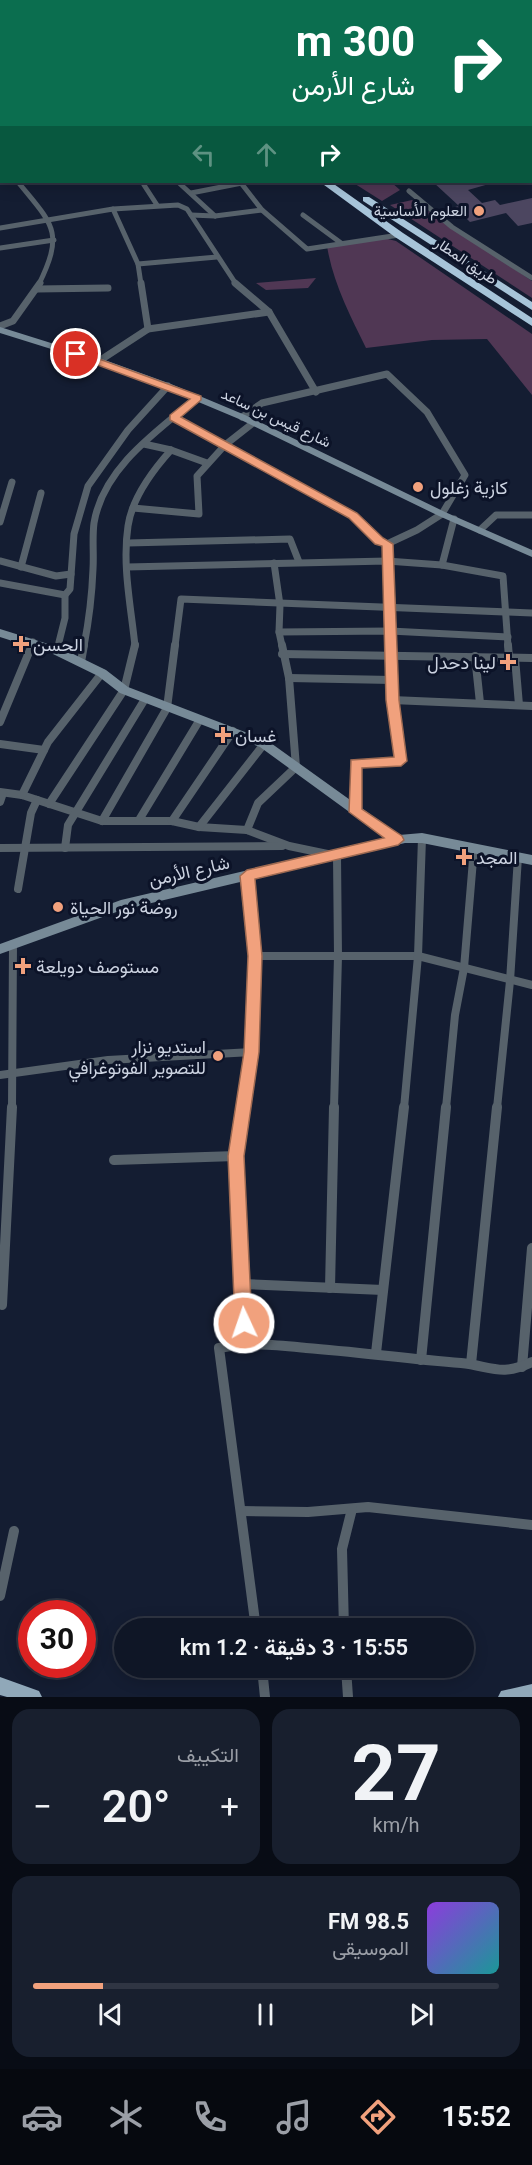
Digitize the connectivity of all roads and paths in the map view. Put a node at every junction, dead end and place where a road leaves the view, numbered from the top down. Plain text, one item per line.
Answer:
1 (19, 183) edge
2 (179, 183) edge
3 (240, 183) edge
4 (246, 183) edge
5 (323, 183) edge
6 (144, 185) dead end
7 (339, 186) edge
8 (409, 191) dead end
9 (191, 193) junction
10 (157, 205) junction
11 (113, 209) junction
12 (262, 210) junction
13 (191, 215) junction
14 (303, 215) dead end
15 (214, 216) junction
16 (50, 221) junction
17 (0, 228) edge
18 (399, 235) junction
19 (54, 240) junction
20 (340, 243) junction
21 (0, 248) edge
22 (217, 257) junction
23 (138, 264) junction
24 (532, 278) edge
25 (108, 288) dead end
26 (38, 289) junction
27 (532, 307) edge
28 (268, 312) junction
29 (532, 323) edge
30 (0, 328) edge
31 (148, 329) junction
32 (99, 361) junction
33 (168, 386) junction
34 (316, 392) junction
35 (197, 398) junction
36 (174, 417) junction
37 (242, 417) junction
38 (253, 423) junction
39 (144, 444) junction
40 (225, 445) junction
41 (171, 450) junction
42 (207, 463) junction
43 (12, 482) dead end
44 (41, 493) dead end
45 (133, 508) junction
46 (442, 514) junction
47 (532, 515) edge
48 (454, 519) junction
49 (0, 522) edge
50 (480, 530) junction
51 (128, 543) junction
52 (387, 544) junction
53 (532, 554) edge
54 (0, 561) edge
55 (387, 561) junction
56 (299, 562) junction
57 (274, 563) junction
58 (442, 566) junction
59 (21, 567) junction
60 (127, 567) junction
61 (71, 574) junction
62 (0, 583) edge
63 (65, 595) junction
64 (280, 605) junction
65 (389, 608) junction
66 (506, 612) junction
67 (532, 613) edge
68 (390, 631) junction
69 (279, 632) junction
70 (0, 633) edge
71 (508, 637) junction
72 (33, 642) junction
73 (57, 651) junction
74 (282, 654) junction
75 (391, 656) junction
76 (475, 656) junction
77 (512, 658) junction
78 (532, 658) edge
79 (81, 662) junction
80 (102, 673) junction
81 (290, 678) junction
82 (392, 680) junction
83 (124, 690) junction
84 (145, 699) junction
85 (392, 700) junction
86 (480, 703) junction
87 (519, 705) junction
88 (532, 706) edge
89 (167, 708) junction
90 (199, 721) junction
91 (0, 722) edge
92 (233, 731) junction
93 (0, 744) edge
94 (264, 744) junction
95 (44, 750) junction
96 (297, 767) junction
97 (1, 795) edge
98 (22, 795) junction
99 (37, 800) junction
100 (49, 804) junction
101 (356, 812) junction
102 (75, 813) junction
103 (140, 820) junction
104 (102, 821) junction
105 (172, 821) junction
106 (199, 827) junction
107 (247, 830) junction
108 (423, 838) junction
109 (398, 840) junction
110 (289, 846) junction
111 (0, 848) edge
112 (24, 848) junction
113 (65, 848) junction
114 (474, 848) junction
115 (337, 856) junction
116 (518, 857) junction
117 (532, 860) edge
118 (247, 876) junction
119 (18, 889) dead end
120 (13, 944) junction
121 (0, 949) edge
122 (255, 956) junction
123 (338, 956) junction
124 (418, 956) junction
125 (464, 968) junction
126 (510, 981) junction
127 (532, 985) edge
128 (252, 1052) junction
129 (14, 1073) junction
130 (0, 1075) edge
131 (236, 1156) junction
132 (114, 1160) dead end
133 (532, 1248) edge
134 (242, 1284) junction
135 (330, 1288) junction
136 (383, 1290) junction
137 (2, 1305) dead end
138 (245, 1343) junction
139 (376, 1353) junction
140 (421, 1360) junction
141 (471, 1364) junction
142 (527, 1364) edge
143 (351, 1509) junction
144 (241, 1510) junction
145 (532, 1525) edge
146 (14, 1531) dead end
147 (0, 1596) edge
148 (255, 1618) edge
149 (344, 1618) edge
150 (263, 1678) edge
151 (347, 1678) edge
152 (0, 1686) edge
153 (532, 1693) edge
154 (33, 1697) edge
155 (266, 1697) edge
156 (348, 1697) edge
157 (507, 1697) edge

1 - 16 street
2 - 9 street
3 - 9 street
4 - 12 street
5 - 7 highway
6 - 10 street
7 - 18 highway, طريق المطار
7 - 27 highway, طريق المطار
8 - 24 street
9 - 15 street
10 - 11 street
10 - 13 street
11 - 16 street
11 - 23 street
12 - 15 street
12 - 20 street
13 - 15 street
13 - 22 street
14 - 20 street
16 - 17 street
16 - 19 street
18 - 20 street
18 - 29 highway, طريق المطار
19 - 21 street
19 - 26 street
22 - 23 street
22 - 28 street
23 - 31 street
25 - 26 street
26 - 30 street
28 - 31 street
28 - 34 street
30 - 32 main road, شارع قيس بن ساعد
31 - 32 street
32 - 33 main road, شارع قيس بن ساعد
33 - 35 main road, شارع قيس بن ساعد
33 - 61 street
34 - 37 street
34 - 46 street
35 - 36 street
35 - 37 main road, شارع قيس بن ساعد
36 - 39 street
36 - 40 street
37 - 38 main road, شارع قيس بن ساعد
38 - 40 street
38 - 46 main road, شارع قيس بن ساعد
39 - 41 street
39 - 79 street
40 - 42 street
40 - 52 street
41 - 42 street
41 - 45 street
42 - 45 street
43 - 49 street
44 - 59 street
45 - 51 street
46 - 48 main road, شارع قيس بن ساعد
46 - 52 street
47 - 50 street
48 - 50 main road, شارع قيس بن ساعد
48 - 58 street
50 - 53 main road, شارع قيس بن ساعد
51 - 56 street
51 - 60 street
52 - 55 street
54 - 59 street
55 - 56 street
55 - 58 street
55 - 65 street
56 - 57 street
57 - 60 street
57 - 64 street
58 - 66 street
59 - 61 street
60 - 83 street
61 - 63 street
62 - 63 street
63 - 73 street
64 - 65 street
64 - 69 street
64 - 89 street
65 - 66 street
65 - 68 street
66 - 67 street
66 - 71 street
68 - 69 street
68 - 71 street
68 - 75 street
69 - 74 street
70 - 72 main road
71 - 77 street
72 - 73 main road
72 - 91 street
73 - 79 main road
74 - 75 street
74 - 81 street
75 - 76 street
75 - 82 street
76 - 77 street
76 - 86 street
77 - 78 street
77 - 87 street
79 - 80 main road
80 - 83 main road
80 - 95 street
81 - 82 street
81 - 96 street
82 - 85 street
83 - 84 main road
83 - 100 street
84 - 89 main road
84 - 102 street
85 - 86 street
85 - 101 street
86 - 87 street
87 - 88 street
89 - 90 main road
89 - 104 street
90 - 92 main road
90 - 103 street
92 - 94 main road
92 - 105 street
93 - 95 street
94 - 96 main road
94 - 106 street
95 - 98 street
96 - 101 main road
96 - 107 street
97 - 98 street
98 - 99 street
99 - 100 street
99 - 112 street
100 - 102 street
101 - 109 main road
102 - 104 street
102 - 113 street
103 - 104 street
103 - 105 street
105 - 106 street
106 - 107 street
107 - 110 street
108 - 109 main road, شارع الأرمن
108 - 114 main road, شارع الأرمن
108 - 124 street
109 - 115 main road, شارع الأرمن
110 - 113 street
110 - 115 street
111 - 112 street
112 - 113 street
112 - 119 street
114 - 116 main road, شارع الأرمن
114 - 125 street
115 - 118 main road, شارع الأرمن
115 - 123 street
116 - 117 main road, شارع الأرمن
116 - 126 street
118 - 120 main road, شارع الأرمن
118 - 122 street
120 - 121 main road, شارع الأرمن
120 - 129 street
122 - 123 street
122 - 128 street
123 - 124 street
123 - 135 street
124 - 125 street
124 - 136 street
125 - 126 street
125 - 140 street
126 - 127 street
126 - 141 street
128 - 129 street
128 - 131 street
129 - 130 street
129 - 137 street
131 - 132 street
131 - 134 street
133 - 142 street
134 - 135 street
134 - 138 street
135 - 136 street
136 - 139 street
138 - 139 street
138 - 144 street
139 - 140 street
140 - 141 street
141 - 142 street
143 - 144 street
143 - 145 street
143 - 149 street
144 - 148 street
146 - 147 street
150 - 155 street
151 - 156 street
152 - 154 main road
153 - 157 main road

